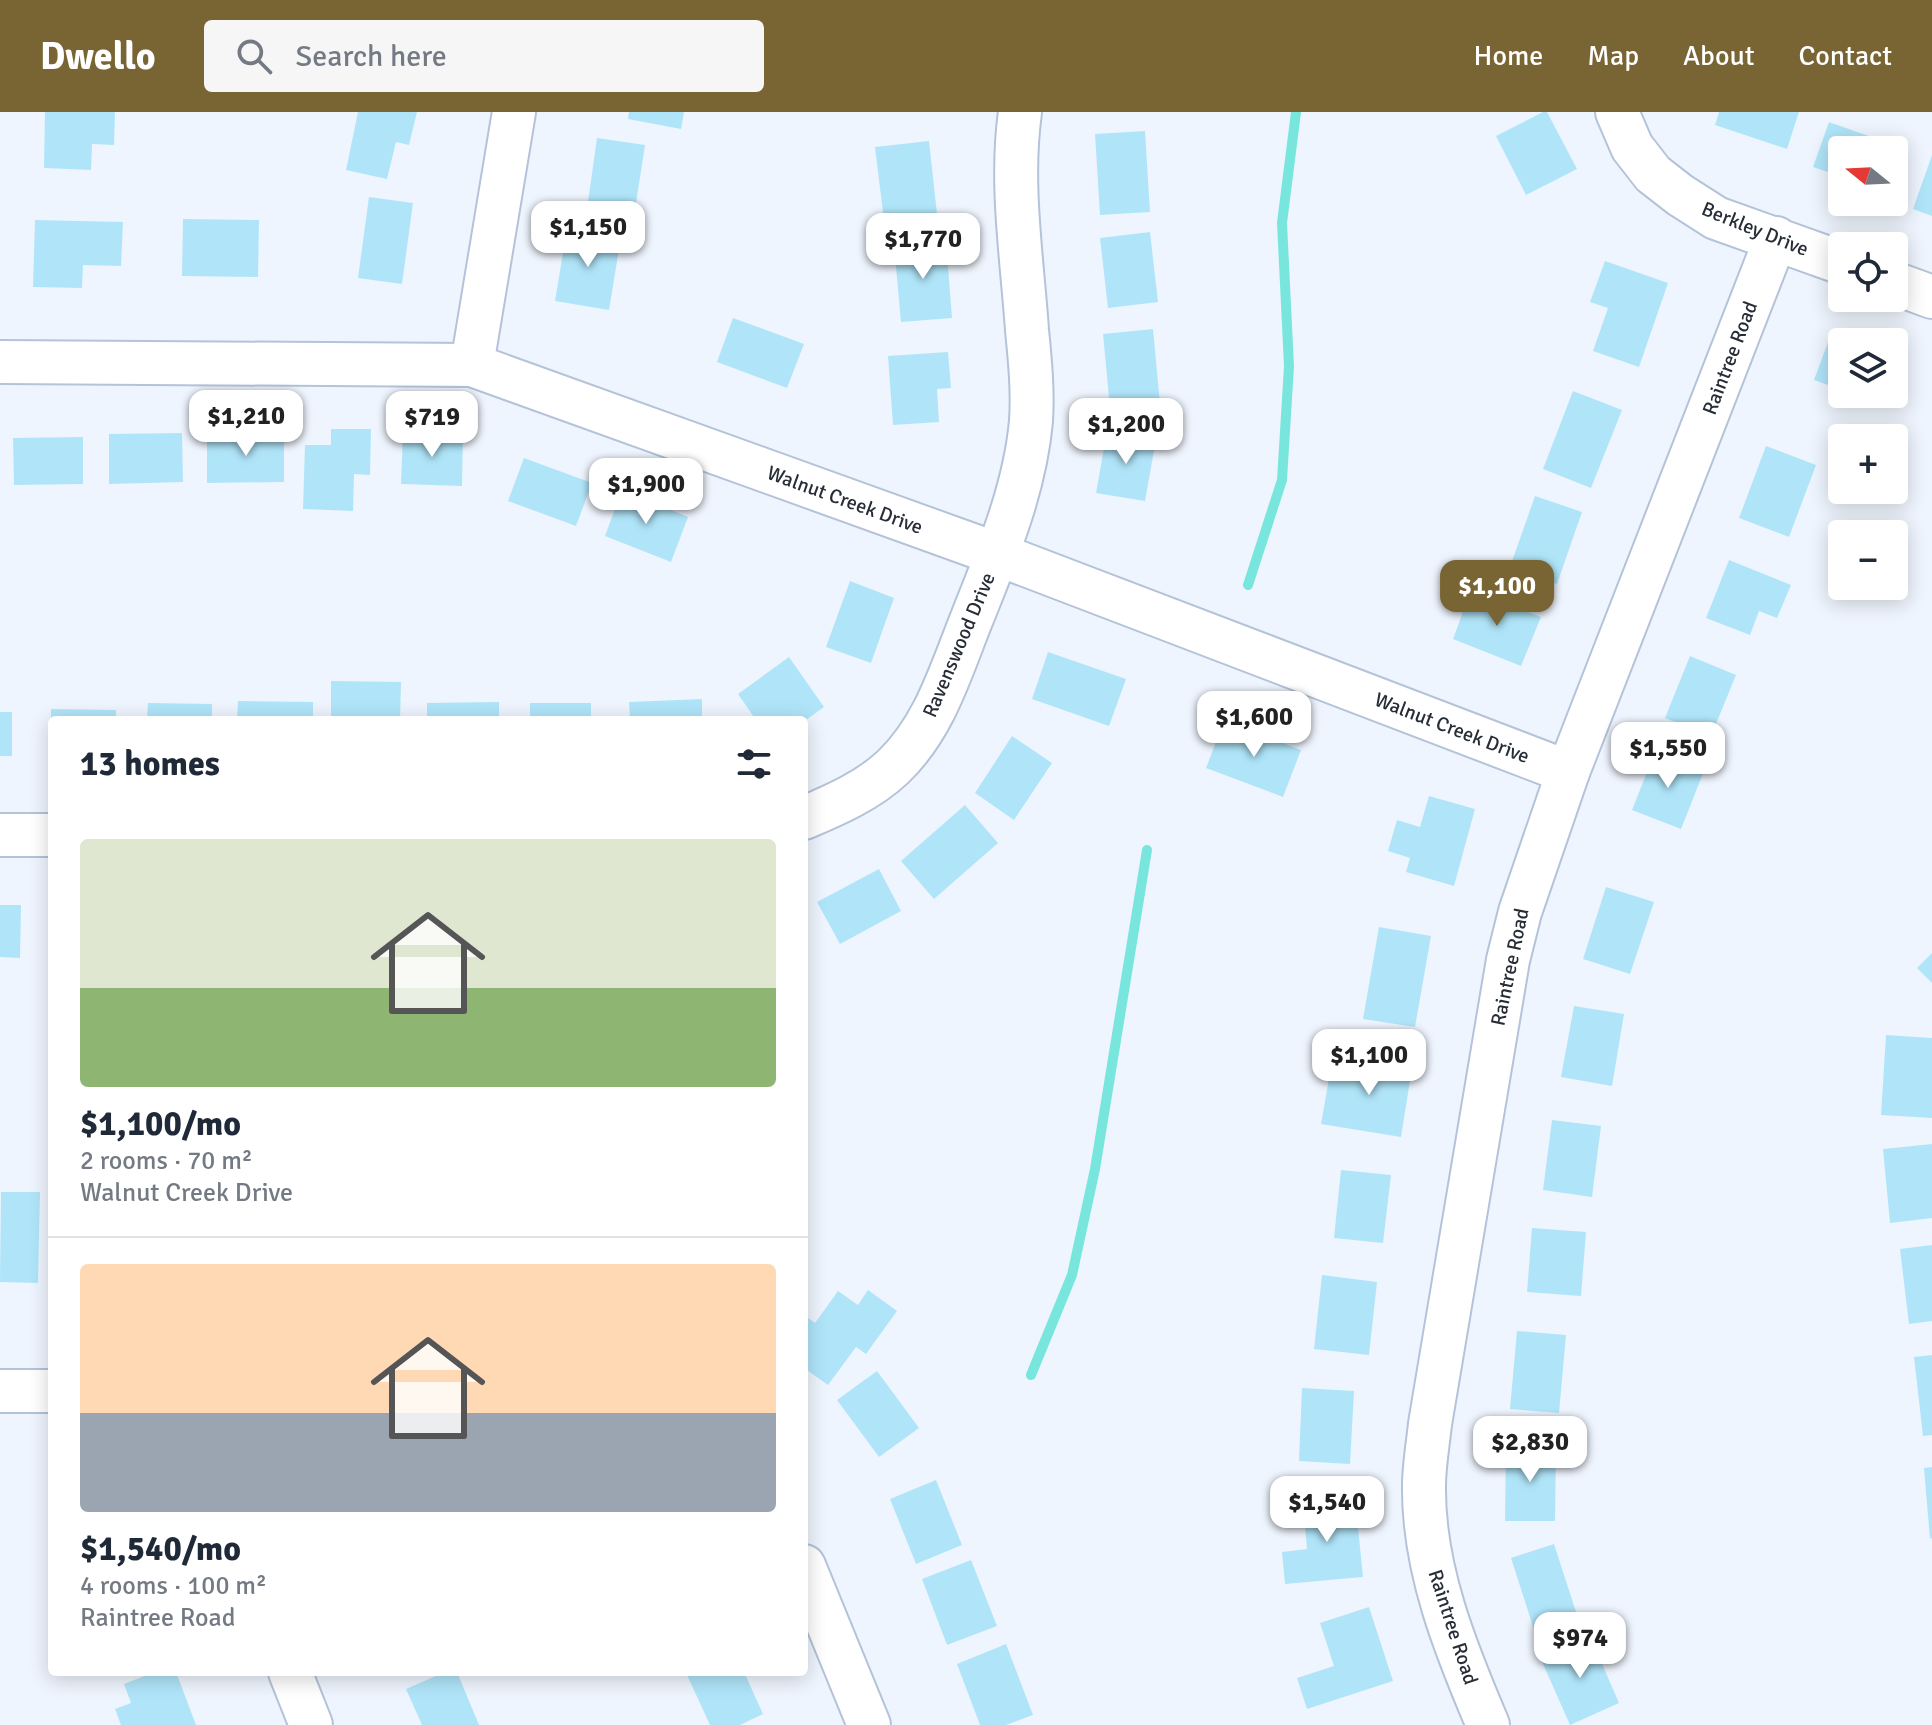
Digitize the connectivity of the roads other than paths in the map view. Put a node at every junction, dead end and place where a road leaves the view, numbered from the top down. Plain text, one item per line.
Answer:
1 (514, 112) edge
2 (1020, 112) edge
3 (1617, 112) edge
4 (1776, 238) junction
5 (1828, 258) edge
6 (1908, 288) edge
7 (1932, 297) edge
8 (0, 362) edge
9 (472, 365) junction
10 (997, 554) junction
11 (1568, 772) junction
12 (808, 816) edge
13 (0, 835) edge
14 (48, 835) edge
15 (0, 1391) edge
16 (48, 1391) edge
17 (808, 1576) edge
18 (292, 1676) edge
19 (311, 1725) edge
20 (869, 1725) edge
21 (1488, 1725) edge

1 - 9 street
2 - 10 street, Ravenswood Drive
3 - 4 street, Berkley Drive
4 - 5 street, Berkley Drive
4 - 11 street, Raintree Road
6 - 7 street
8 - 9 street, Walnut Creek Drive
9 - 10 street, Walnut Creek Drive
10 - 11 street, Walnut Creek Drive
10 - 12 street, Ravenswood Drive
11 - 21 street, Raintree Road
13 - 14 street
15 - 16 street
17 - 20 street
18 - 19 street

